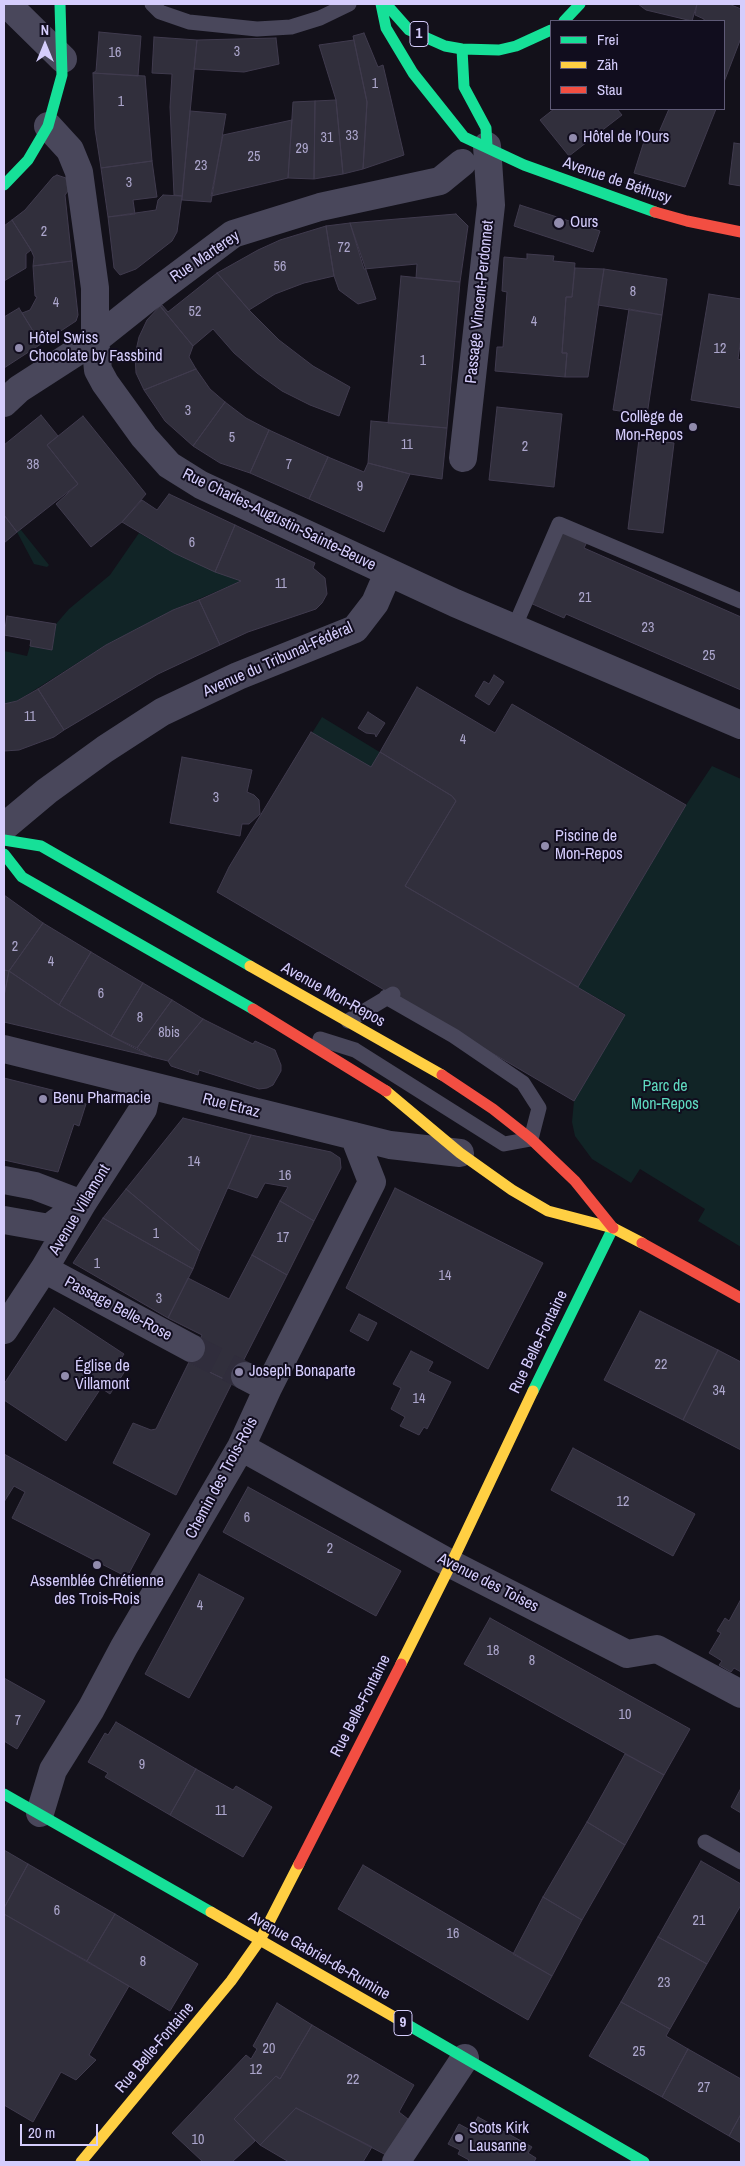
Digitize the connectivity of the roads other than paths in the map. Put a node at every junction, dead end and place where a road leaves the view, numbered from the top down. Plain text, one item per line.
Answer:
1 (7, 4) edge
2 (60, 4) edge
3 (152, 4) edge
4 (349, 4) edge
5 (381, 4) edge
6 (386, 4) edge
7 (580, 4) edge
8 (565, 20) edge
9 (550, 30) edge
10 (462, 49) junction
11 (63, 59) junction
12 (48, 126) junction
13 (487, 146) junction
14 (462, 163) dead end
15 (4, 185) edge
16 (741, 232) edge
17 (95, 340) junction
18 (4, 403) edge
19 (463, 458) dead end
20 (388, 573) junction
21 (741, 601) edge
22 (514, 628) junction
23 (741, 725) edge
24 (4, 827) edge
25 (4, 840) edge
26 (4, 854) edge
27 (348, 1021) junction
28 (288, 1029) junction
29 (4, 1049) edge
30 (148, 1086) junction
31 (354, 1136) junction
32 (531, 1140) junction
33 (460, 1153) junction
34 (4, 1180) edge
35 (82, 1204) junction
36 (4, 1220) edge
37 (613, 1228) junction
38 (44, 1270) junction
39 (741, 1298) edge
40 (4, 1330) edge
41 (191, 1348) tunnel mouth
42 (241, 1447) junction
43 (451, 1564) junction
44 (741, 1694) edge
45 (4, 1794) edge
46 (40, 1812) junction
47 (705, 1842) dead end
48 (741, 1862) edge
49 (260, 1940) junction
50 (465, 2058) junction
51 (81, 2162) edge
52 (396, 2162) edge
53 (644, 2162) edge

1 - 11 street
2 - 11 main road
3 - 4 lane
5 - 13 main road, Avenue de Béthusy
6 - 10 main road, 1
7 - 8 main road
9 - 10 main road, 1
10 - 13 main road
11 - 12 main road
12 - 15 main road
12 - 17 street, Rue Charles-Augustin-Sainte-Beuve
13 - 16 main road, Avenue de Béthusy
13 - 19 street, Passage Vincent-Perdonnet
14 - 17 street, Rue Marterey
17 - 18 street, Rue Marterey
17 - 20 street, Rue Charles-Augustin-Sainte-Beuve
20 - 22 street
20 - 24 street, Avenue du Tribunal-Fédéral
21 - 22 lane
22 - 23 street
25 - 27 main road, Avenue Mon-Repos
26 - 28 main road, Avenue Mon-Repos
27 - 32 main road, Avenue Mon-Repos
27 - 32 lane
28 - 32 lane
28 - 33 main road, Avenue Mon-Repos
29 - 30 street, Rue Etraz
30 - 31 street, Rue Etraz
30 - 35 street, Avenue Villamont
31 - 33 street, Rue Etraz
31 - 42 street, Chemin des Trois-Rois
32 - 37 main road, Avenue Mon-Repos
33 - 37 main road, Avenue Mon-Repos
34 - 35 street
35 - 36 street
35 - 38 street, Avenue Villamont
37 - 39 main road, Avenue Mon-Repos
37 - 43 main road, Rue Belle-Fontaine
38 - 40 street, Avenue Villamont
38 - 41 street, Passage Belle-Rose
42 - 43 street, Avenue des Toises
42 - 46 street, Chemin des Trois-Rois
43 - 44 street, Avenue des Toises
43 - 49 main road, Rue Belle-Fontaine
45 - 46 main road, Avenue Gabriel-de-Rumine / 9
46 - 49 main road, Avenue Gabriel-de-Rumine / 9
47 - 48 lane
49 - 50 main road, Avenue Gabriel-de-Rumine / 9
49 - 51 main road, Rue Belle-Fontaine
50 - 52 street
50 - 53 main road, Avenue Gabriel-de-Rumine / 9

